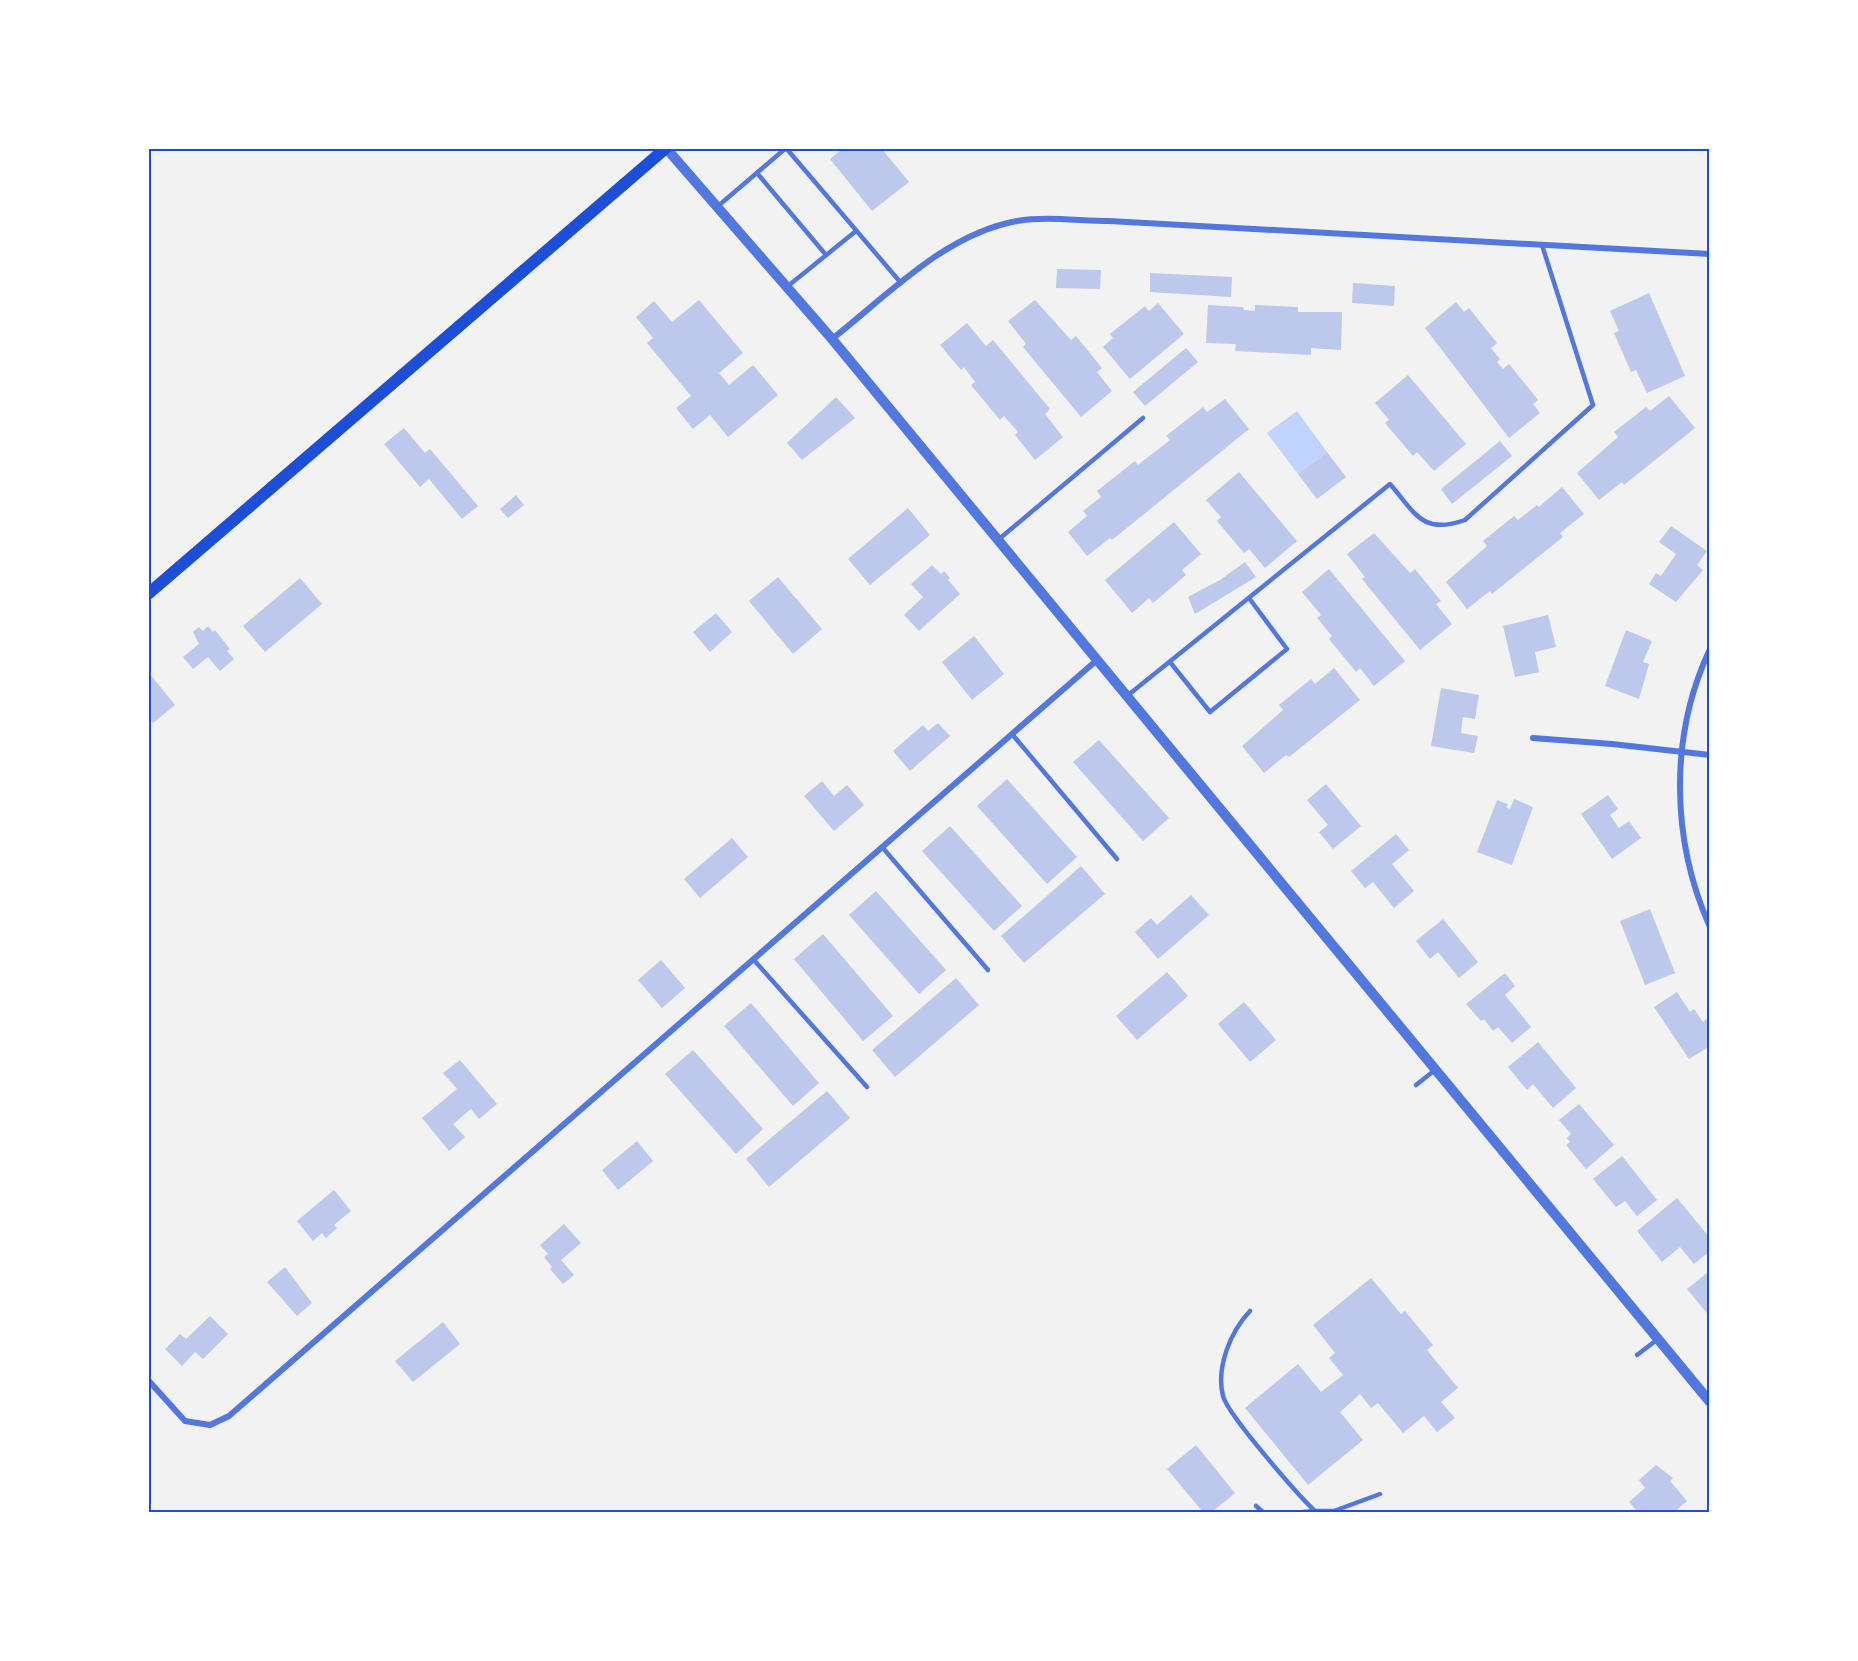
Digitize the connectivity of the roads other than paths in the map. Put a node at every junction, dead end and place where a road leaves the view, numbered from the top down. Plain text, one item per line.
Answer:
1 (666, 148) edge
2 (786, 148) edge
3 (757, 173) junction
4 (717, 207) junction
5 (856, 231) junction
6 (1542, 245) junction
7 (1710, 254) edge
8 (826, 255) junction
9 (902, 284) junction
10 (787, 287) junction
11 (832, 339) junction
12 (1143, 418) dead end
13 (998, 540) junction
14 (148, 594) edge
15 (1249, 598) junction
16 (1710, 649) edge
17 (1097, 660) junction
18 (1170, 662) junction
19 (1127, 696) junction
20 (1012, 734) junction
21 (1533, 738) dead end
22 (1681, 752) junction
23 (1710, 755) edge
24 (882, 847) junction
25 (1117, 859) dead end
26 (1710, 927) edge
27 (753, 959) junction
28 (988, 970) dead end
29 (1435, 1070) junction
30 (1416, 1085) dead end
31 (867, 1087) dead end
32 (1250, 1311) dead end
33 (1658, 1339) junction
34 (1637, 1355) dead end
35 (148, 1380) edge
36 (1710, 1402) edge
37 (1380, 1494) dead end
38 (1256, 1506) dead end
39 (1315, 1511) edge
40 (1263, 1512) edge
41 (1303, 1512) edge

1 - 4 street
1 - 14 main road
2 - 3 lane
2 - 5 lane
3 - 4 lane
3 - 8 lane
4 - 10 street
5 - 8 lane
5 - 9 lane
6 - 7 street
6 - 9 street
6 - 15 lane
8 - 10 lane
9 - 11 street
10 - 11 street
11 - 13 street
12 - 13 lane
13 - 17 street
15 - 18 lane
15 - 18 lane
16 - 22 street
17 - 19 street
17 - 20 street
18 - 19 lane
19 - 29 street
20 - 24 street
20 - 25 lane
21 - 22 street
22 - 23 street
22 - 26 street
24 - 27 street
24 - 28 lane
27 - 31 lane
27 - 35 street
29 - 30 lane
29 - 33 street
32 - 39 lane
33 - 34 lane
33 - 36 street
37 - 39 lane
38 - 40 lane
39 - 41 lane

